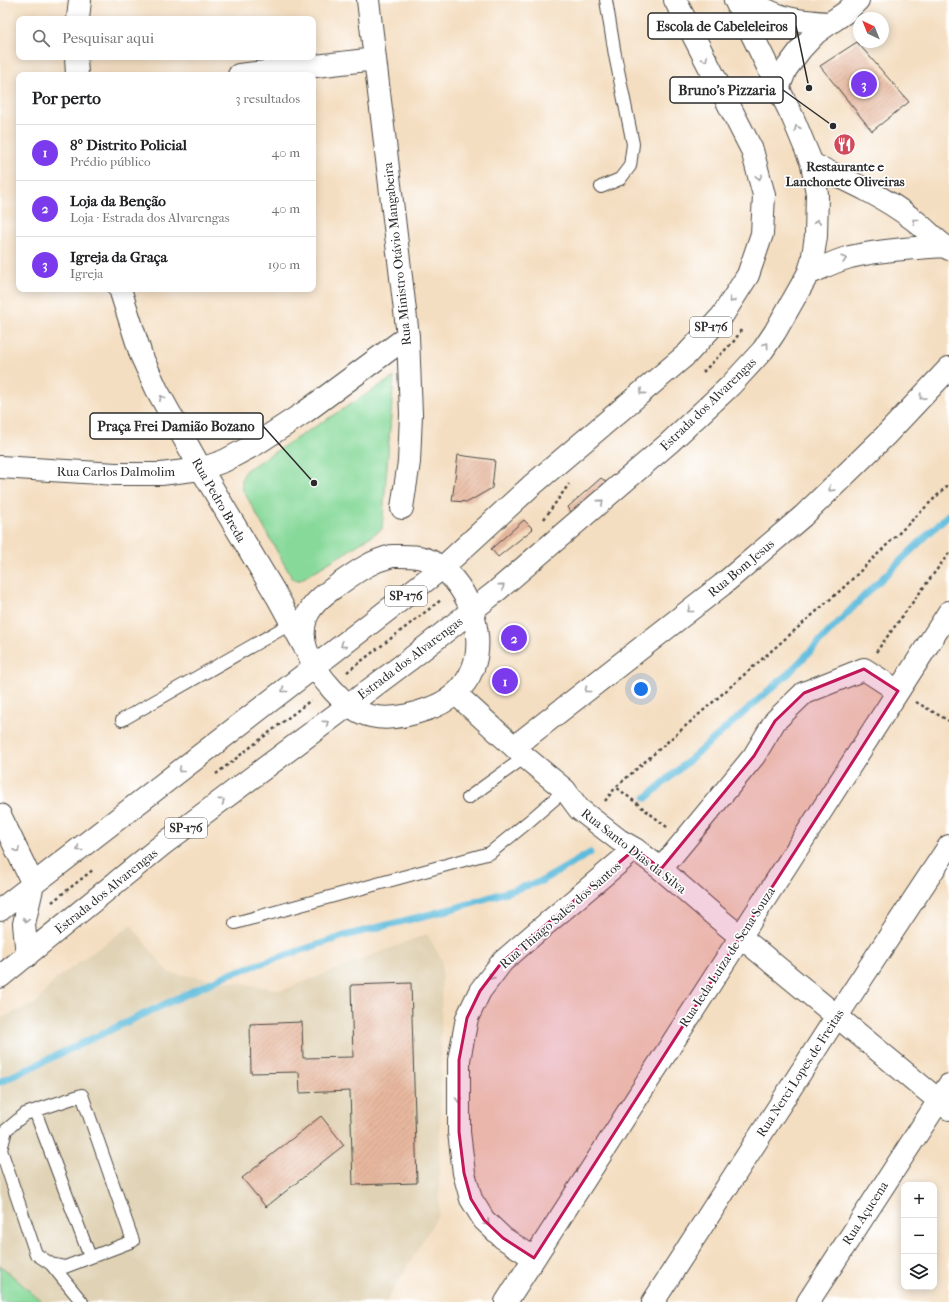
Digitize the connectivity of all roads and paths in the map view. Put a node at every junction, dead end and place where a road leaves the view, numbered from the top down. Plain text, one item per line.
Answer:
1 (80, 0) edge
2 (368, 0) edge
3 (606, 0) edge
4 (674, 0) edge
5 (735, 0) edge
6 (749, 0) edge
7 (858, 0) edge
8 (78, 16) edge
9 (830, 23) junction
10 (375, 59) junction
11 (76, 60) edge
12 (77, 72) edge
13 (264, 72) edge
14 (778, 89) junction
15 (812, 164) junction
16 (600, 187) dead end
17 (947, 248) edge
18 (808, 274) junction
19 (121, 292) edge
20 (743, 328) dead end
21 (408, 336) junction
22 (949, 368) edge
23 (701, 374) dead end
24 (0, 467) edge
25 (201, 469) junction
26 (575, 480) dead end
27 (949, 484) edge
28 (402, 508) dead end
29 (542, 522) dead end
30 (949, 553) edge
31 (442, 568) junction
32 (458, 586) junction
33 (278, 598) junction
34 (319, 599) junction
35 (472, 611) junction
36 (949, 612) edge
37 (292, 623) junction
38 (311, 658) junction
39 (864, 669) junction
40 (330, 686) junction
41 (898, 692) junction
42 (456, 694) junction
43 (349, 705) junction
44 (122, 720) dead end
45 (949, 720) edge
46 (520, 752) junction
47 (211, 778) dead end
48 (564, 790) junction
49 (468, 798) dead end
50 (0, 815) edge
51 (684, 841) junction
52 (627, 845) junction
53 (949, 846) edge
54 (99, 865) dead end
55 (661, 869) junction
56 (33, 884) junction
57 (0, 910) edge
58 (235, 923) dead end
59 (24, 924) junction
60 (740, 936) junction
61 (27, 956) junction
62 (0, 977) edge
63 (837, 1016) junction
64 (946, 1098) edge
65 (35, 1111) junction
66 (3, 1132) edge
67 (90, 1257) junction
68 (534, 1258) junction
69 (52, 1264) junction
70 (82, 1302) edge
71 (506, 1302) edge
72 (653, 1302) edge
73 (808, 1302) edge

1 - 8 street
2 - 10 street, Rua Ministro Otávio Mangabeira
3 - 16 lane
4 -> 31 street, SP-176
5 - 14 street, Estrada dos Alvarengas / SP-176
6 - 9 street
7 - 9 street
9 - 14 street
10 - 13 street
10 - 21 street, Rua Ministro Otávio Mangabeira
11 - 12 street
15 -> 14 street, Estrada dos Alvarengas / SP-176
17 -> 15 street
18 -> 15 street, Estrada dos Alvarengas / SP-176
18 -> 17 street
35 -> 18 street, Estrada dos Alvarengas / SP-176
25 -> 19 street, Rua Pedro Breda
20 - 23 path
21 - 25 street, Rua Carlos Dalmolim
21 - 28 street, Rua Ministro Otávio Mangabeira
22 -> 46 street, Rua Bom Jesus
24 - 25 street, Rua Carlos Dalmolim
25 - 33 street, Rua Pedro Breda
26 - 29 path
27 - 51 path
30 - 39 path
31 - 32 street, Estrada dos Alvarengas
31 - 34 street, Estrada dos Alvarengas
31 -> 38 street, SP-176
32 - 35 street, Estrada dos Alvarengas
32 - 40 path
33 - 34 street
33 - 37 street, Rua Pedro Breda
34 - 38 street, Estrada dos Alvarengas
35 - 42 street, Estrada dos Alvarengas
35 - 43 street, Estrada dos Alvarengas / SP-176
36 - 41 street, Rua Ieda Luiza de Sena Souza
37 - 38 street, Rua Pedro Breda
37 - 44 lane
38 - 40 street, Estrada dos Alvarengas
38 -> 56 street, SP-176
39 - 41 street
39 - 51 street
40 - 43 street, Estrada dos Alvarengas
40 - 47 path
41 - 45 path
41 - 60 street, Rua Ieda Luiza de Sena Souza
42 - 43 street, Estrada dos Alvarengas
42 - 46 street, Rua Santo Dias da Silva
61 -> 43 street, Estrada dos Alvarengas / SP-176
46 - 48 street, Rua Santo Dias da Silva
46 - 49 lane
48 - 52 street, Rua Santo Dias da Silva
48 - 58 lane
50 -> 56 street
51 - 55 street
52 - 55 street, Rua Santo Dias da Silva
52 -> 68 street, Rua Thiago Sales dos Santos
53 - 63 street, Rua Nerci Lopes de Freitas
54 - 59 path
55 - 60 street, Rua Santo Dias da Silva
56 - 57 street, SP-176
56 -> 59 street
59 - 61 street
60 - 63 street, Rua Santo Dias da Silva
60 - 68 street, Rua Ieda Luiza de Sena Souza
61 - 62 street, Estrada dos Alvarengas / SP-176
63 - 64 street, Rua Santo Dias da Silva
63 - 72 street, Rua Nerci Lopes de Freitas
64 - 73 street, Rua Açucena
65 - 66 lane
65 - 67 lane
65 - 67 lane
66 - 69 lane
67 - 69 lane
68 - 71 street, Rua Ieda Luiza de Sena Souza
69 - 70 lane

